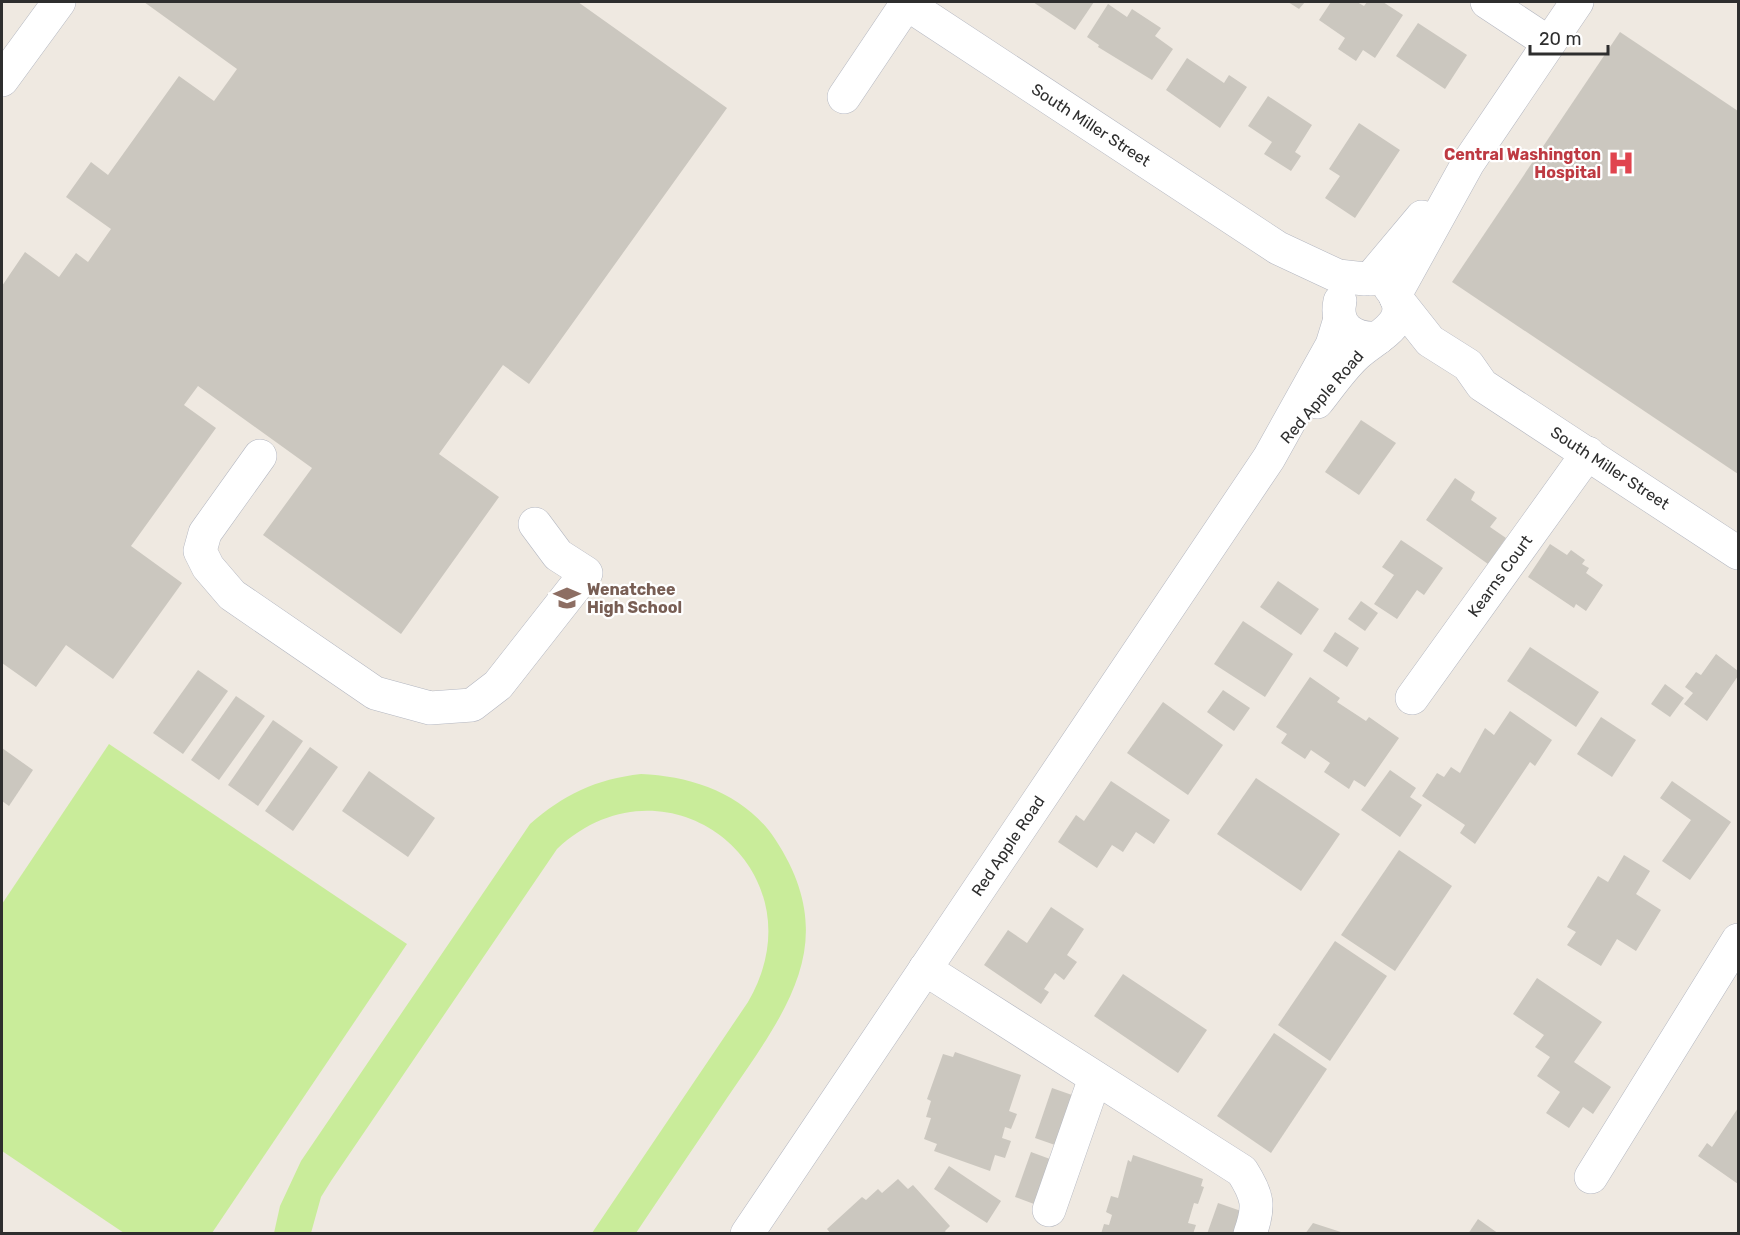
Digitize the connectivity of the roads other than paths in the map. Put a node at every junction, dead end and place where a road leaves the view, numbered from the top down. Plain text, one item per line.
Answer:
1 (58, 2) edge
2 (906, 2) edge
3 (1487, 2) edge
4 (1577, 2) edge
5 (1549, 43) junction
6 (2, 80) edge
7 (844, 97) dead end
8 (1278, 248) junction
9 (1382, 288) junction
10 (1340, 317) junction
11 (1378, 337) junction
12 (1482, 385) junction
13 (1588, 453) junction
14 (260, 456) dead end
15 (1269, 458) junction
16 (535, 524) dead end
17 (1738, 553) edge
18 (1412, 698) dead end
19 (1738, 940) edge
20 (925, 969) junction
21 (1095, 1078) junction
22 (1591, 1177) dead end
23 (1049, 1210) dead end
24 (756, 1230) edge
25 (1250, 1233) edge

1 - 6 street
2 - 7 street
2 - 8 street, South Miller Street
3 - 5 street
4 - 5 street
5 - 9 street
8 - 9 street, South Miller Street
8 - 10 street, South Miller Street
9 - 10 street
9 - 11 street
9 - 12 street, South Miller Street
10 - 11 street
10 - 15 street, Red Apple Road
11 - 12 street, South Miller Street
11 - 15 street, Red Apple Road
12 - 13 street, South Miller Street
13 - 17 street, South Miller Street
13 - 18 street, Kearns Court
14 - 16 street
15 - 20 street, Red Apple Road
19 - 22 street
20 - 21 street
20 - 24 street, Red Apple Road
21 - 23 street
21 - 25 street

